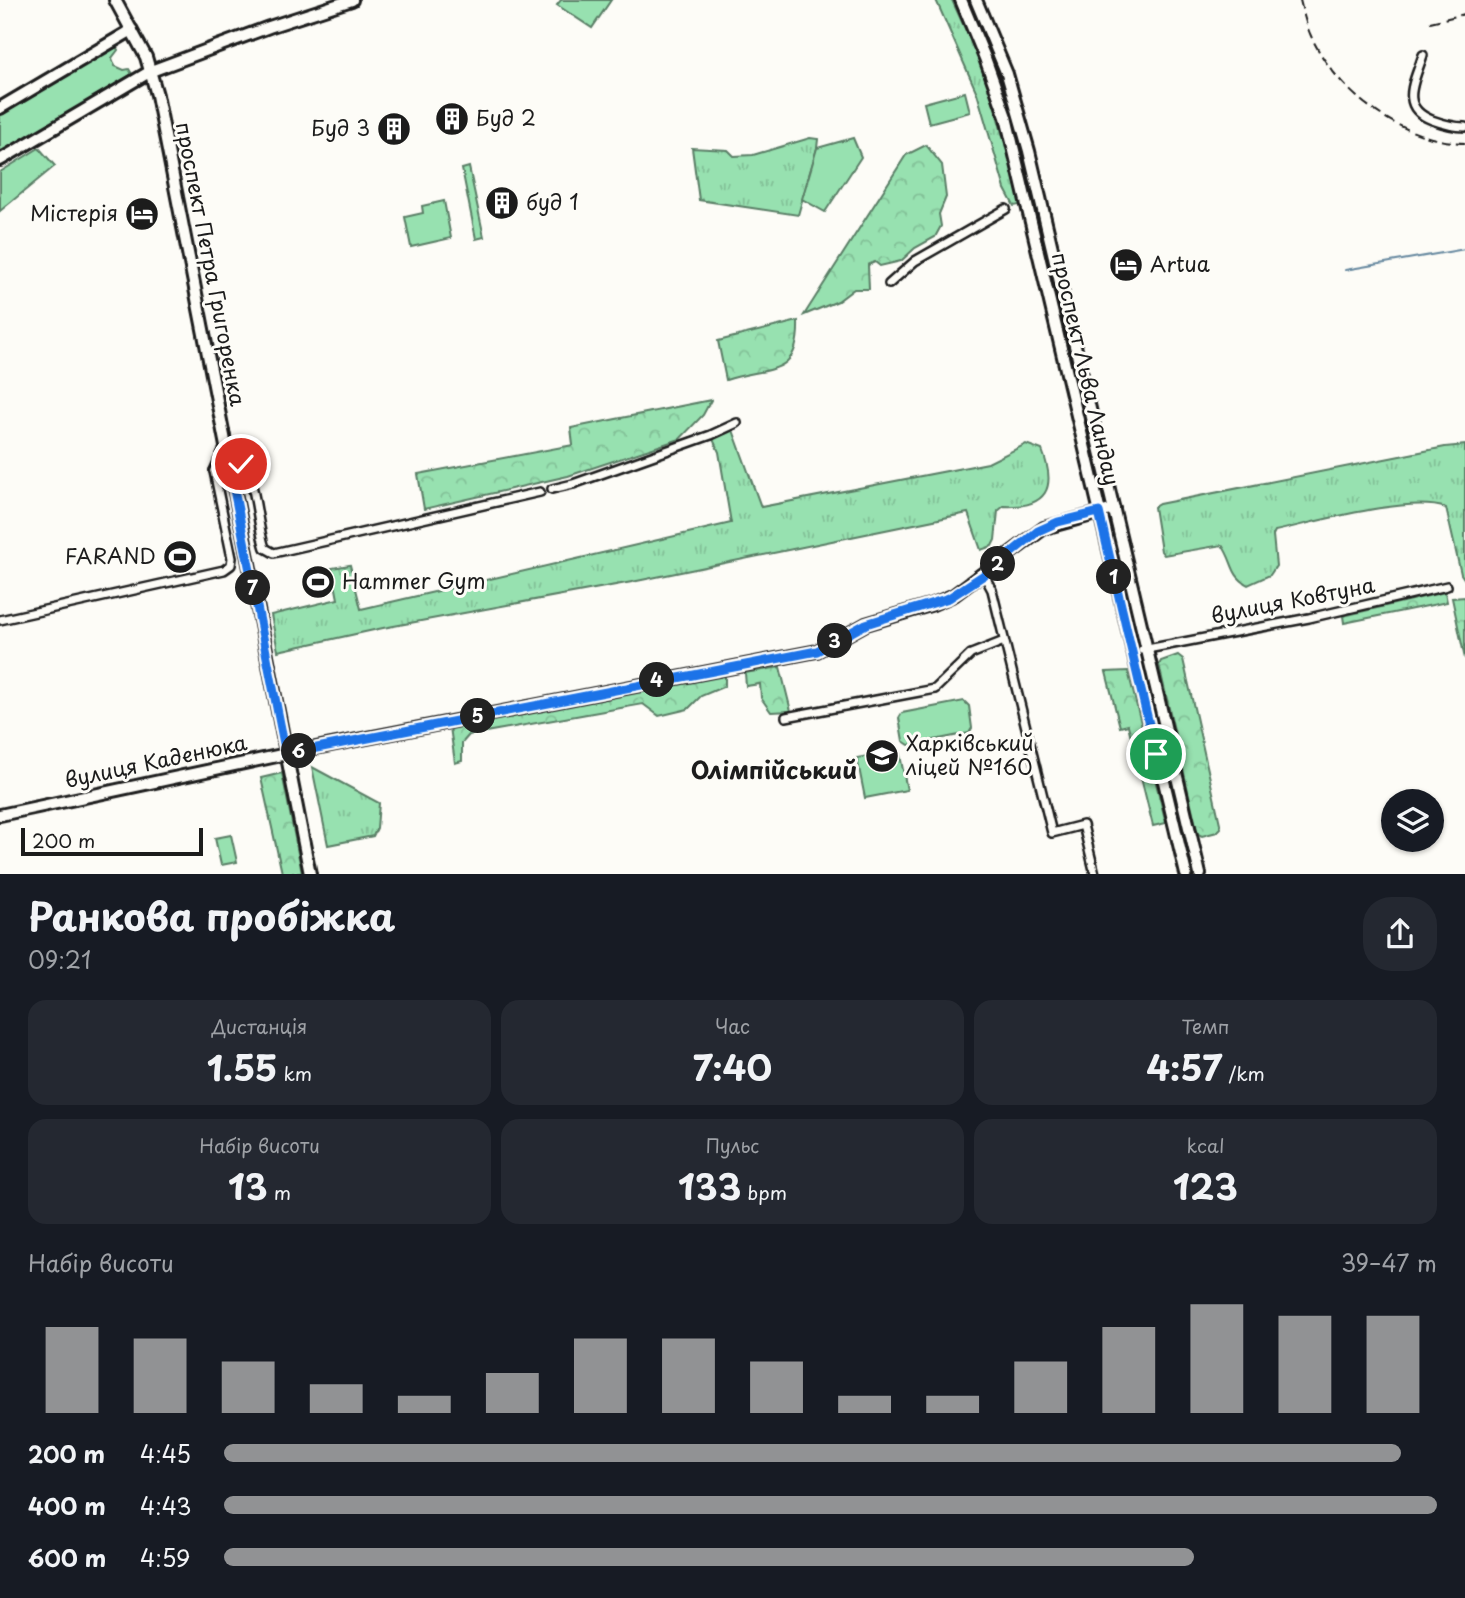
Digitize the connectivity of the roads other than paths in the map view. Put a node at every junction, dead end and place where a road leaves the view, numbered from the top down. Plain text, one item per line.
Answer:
1 (115, 0) edge
2 (352, 0) edge
3 (961, 0) edge
4 (976, 0) edge
5 (132, 30) junction
6 (1423, 55) dead end
7 (151, 71) junction
8 (0, 108) edge
9 (1465, 127) edge
10 (0, 160) edge
11 (1006, 209) dead end
12 (889, 285) dead end
13 (1065, 301) junction
14 (1050, 304) junction
15 (737, 423) dead end
16 (226, 444) junction
17 (229, 464) junction
18 (244, 465) junction
19 (215, 471) junction
20 (551, 489) dead end
21 (540, 492) dead end
22 (1114, 509) junction
23 (1099, 512) junction
24 (984, 575) junction
25 (1447, 586) dead end
26 (0, 620) edge
27 (1004, 642) junction
28 (1147, 648) junction
29 (1131, 652) junction
30 (786, 718) dead end
31 (286, 754) junction
32 (0, 815) edge
33 (310, 873) edge
34 (1095, 873) edge
35 (1186, 873) edge
36 (1200, 873) edge

1 - 5 main road, проспект Петра Григоренка
2 - 7 main road
3 - 14 main road, проспект Льва Ландау
4 - 13 main road, проспект Льва Ландау
5 - 7 main road, проспект Петра Григоренка
5 - 8 main road
6 - 9 street
7 - 10 main road
7 - 16 main road, проспект Петра Григоренка
11 - 12 street
13 - 14 main road
13 - 22 main road, проспект Льва Ландау
14 - 23 main road, проспект Льва Ландау
15 - 20 street
16 - 17 main road, проспект Петра Григоренка
16 - 18 street
16 - 19 street
17 - 18 street
17 - 19 street
17 - 31 main road, проспект Петра Григоренка
18 - 21 street
19 - 26 street
22 - 23 main road, вулиця Каденюка
22 - 28 main road, проспект Льва Ландау
23 - 24 main road, вулиця Каденюка
23 - 29 main road, проспект Льва Ландау
24 - 27 street
24 - 31 main road, вулиця Каденюка
25 - 28 street, вулиця Ковтуна
27 - 30 street
27 - 34 street
28 - 29 street, вулиця Ковтуна
28 - 36 main road, проспект Льва Ландау
29 - 35 main road, проспект Льва Ландау
31 - 32 main road, вулиця Каденюка
31 - 33 main road, проспект Петра Григоренка

